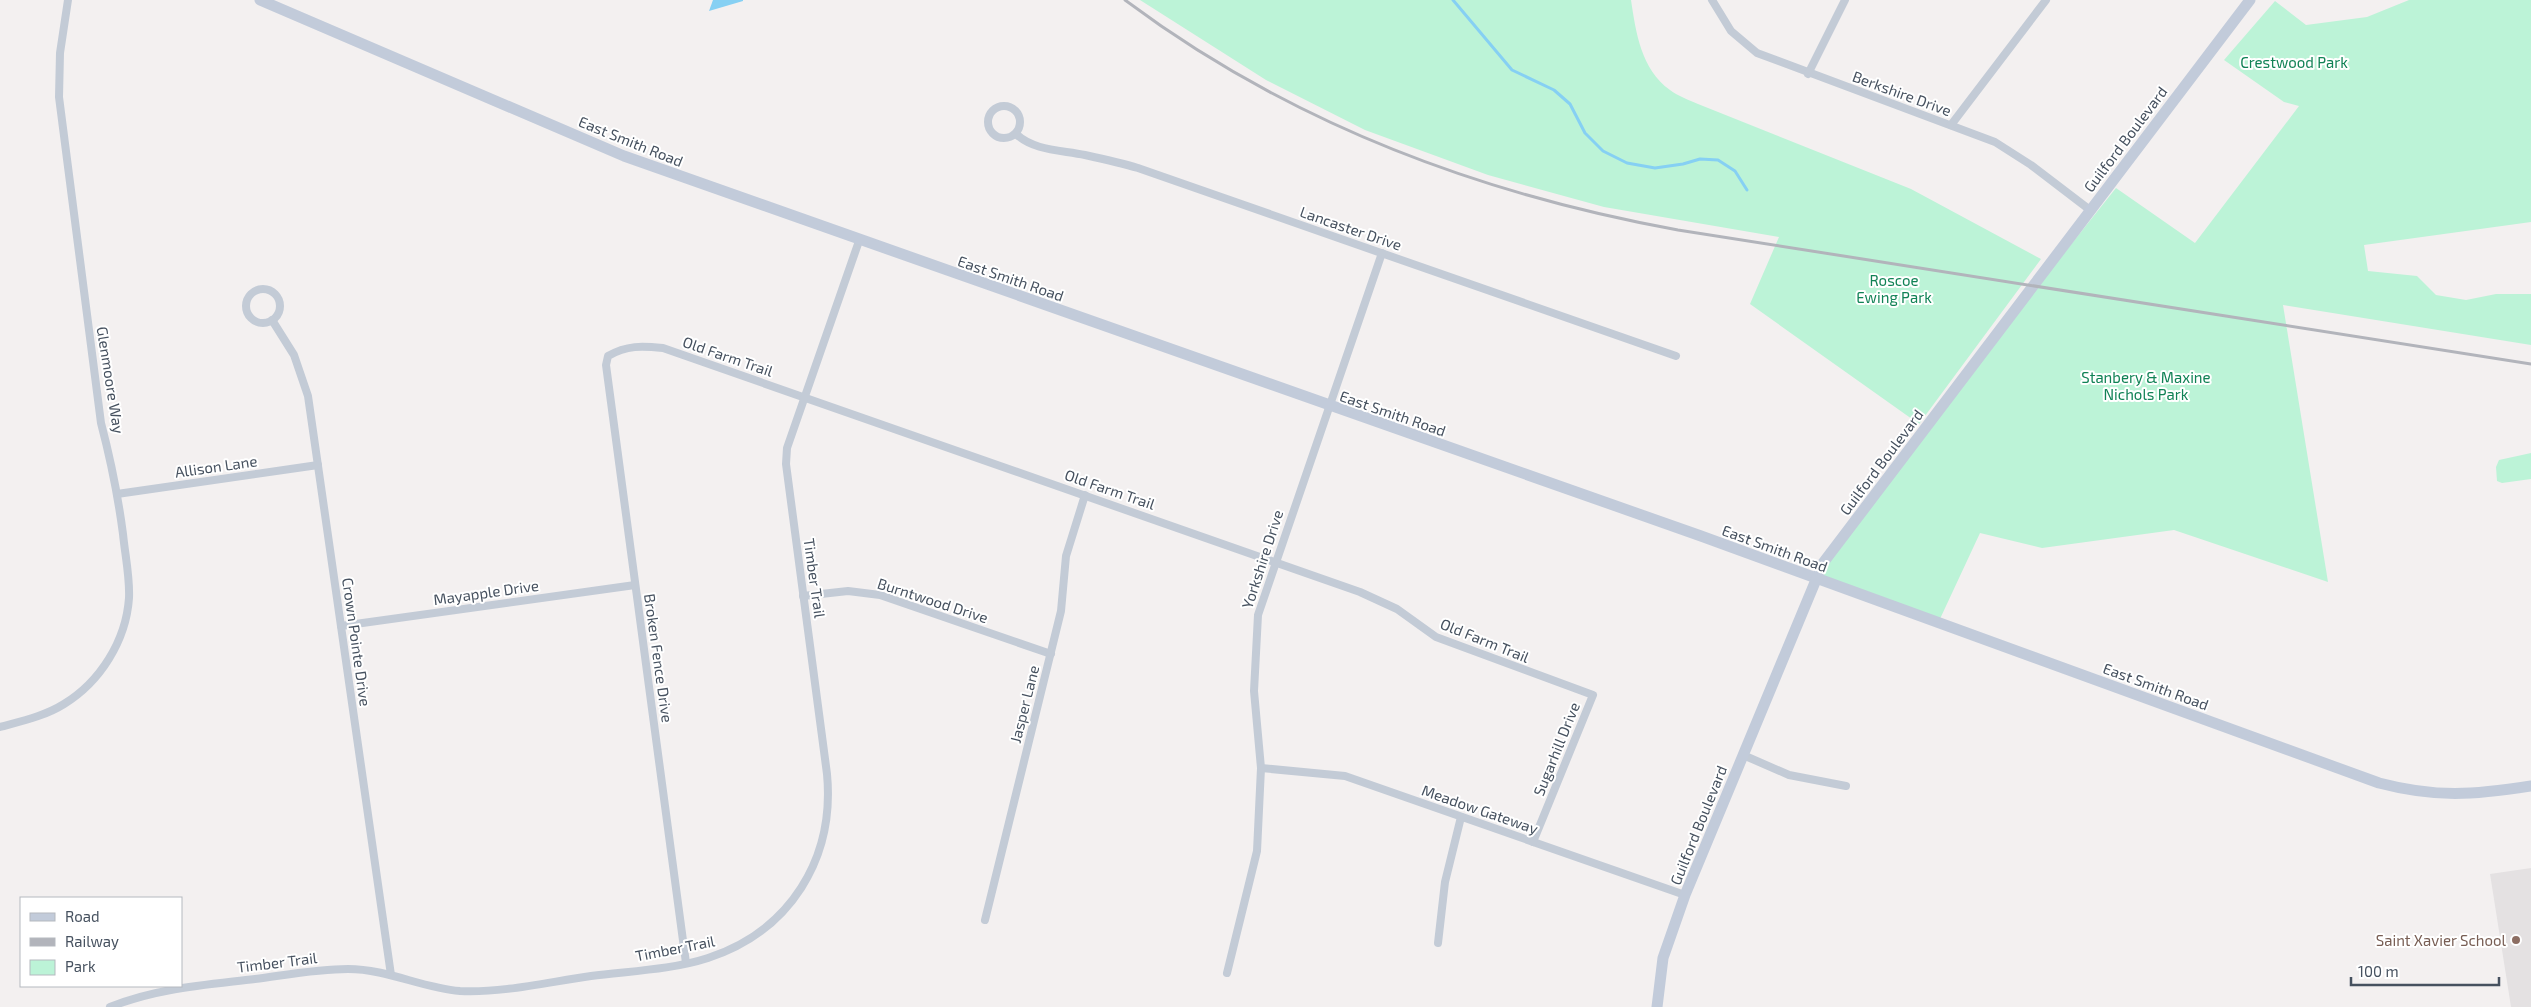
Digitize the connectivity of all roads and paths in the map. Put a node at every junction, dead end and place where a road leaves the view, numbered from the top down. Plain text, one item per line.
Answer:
1 (68, 0) edge
2 (260, 0) edge
3 (1712, 0) edge
4 (1844, 0) edge
5 (2046, 0) edge
6 (2250, 0) edge
7 (1808, 74) junction
8 (1951, 125) junction
9 (1016, 134) junction
10 (2090, 210) junction
11 (859, 241) junction
12 (1382, 253) junction
13 (272, 320) junction
14 (608, 356) joint
15 (1676, 356) dead end
16 (803, 397) junction
17 (1329, 406) junction
18 (318, 465) junction
19 (118, 494) junction
20 (1085, 495) junction
21 (1275, 562) junction
22 (1816, 578) junction
23 (635, 585) junction
24 (803, 596) junction
25 (340, 626) junction
26 (1051, 654) junction
27 (1593, 695) joint
28 (0, 727) edge
29 (1743, 755) junction
30 (1261, 768) junction
31 (1846, 786) dead end
32 (2531, 786) edge
33 (1462, 817) junction
34 (1533, 842) junction
35 (1685, 895) junction
36 (985, 920) dead end
37 (1438, 943) dead end
38 (686, 963) junction
39 (1227, 973) dead end
40 (390, 975) junction
41 (110, 1007) edge
42 (1658, 1007) edge

1 - 19 street, Glenmoore Way
2 - 11 street, East Smith Road
3 - 7 street, Berkshire Drive
4 - 7 street
5 - 8 street
6 - 10 street, Guilford Boulevard
7 - 8 street, Berkshire Drive
8 - 10 street, Berkshire Drive
9 - 9 street, Lancaster Drive
9 - 12 street, Lancaster Drive
10 - 22 street, Guilford Boulevard
11 - 16 street, Timber Trail
11 - 17 street, East Smith Road
12 - 15 street, Lancaster Drive
12 - 17 street, Yorkshire Drive
13 - 13 street
13 - 18 street, Crown Pointe Drive
14 - 16 street, Old Farm Trail
14 - 23 street, Broken Fence Drive
16 - 20 street, Old Farm Trail
16 - 24 street, Timber Trail
17 - 21 street, Yorkshire Drive
17 - 22 street, East Smith Road
18 - 19 street, Allison Lane
18 - 25 street, Crown Pointe Drive
19 - 28 street, Glenmoore Way
20 - 21 street, Old Farm Trail
20 - 26 street, Jasper Lane
21 - 27 street, Old Farm Trail
21 - 30 street, Yorkshire Drive
22 - 29 street, Guilford Boulevard
22 - 32 street, East Smith Road
23 - 25 street, Mayapple Drive
23 - 38 street, Broken Fence Drive
24 - 26 street, Burntwood Drive
24 - 38 street, Timber Trail
25 - 40 street, Crown Pointe Drive
26 - 36 street, Jasper Lane
27 - 34 street, Sugarhill Drive
29 - 31 street
29 - 35 street, Guilford Boulevard
30 - 33 street, Meadow Gateway
30 - 39 street, Yorkshire Drive
33 - 34 street, Meadow Gateway
33 - 37 street
34 - 35 street, Meadow Gateway
35 - 42 street, Guilford Boulevard
38 - 40 street, Timber Trail
40 - 41 street, Timber Trail

